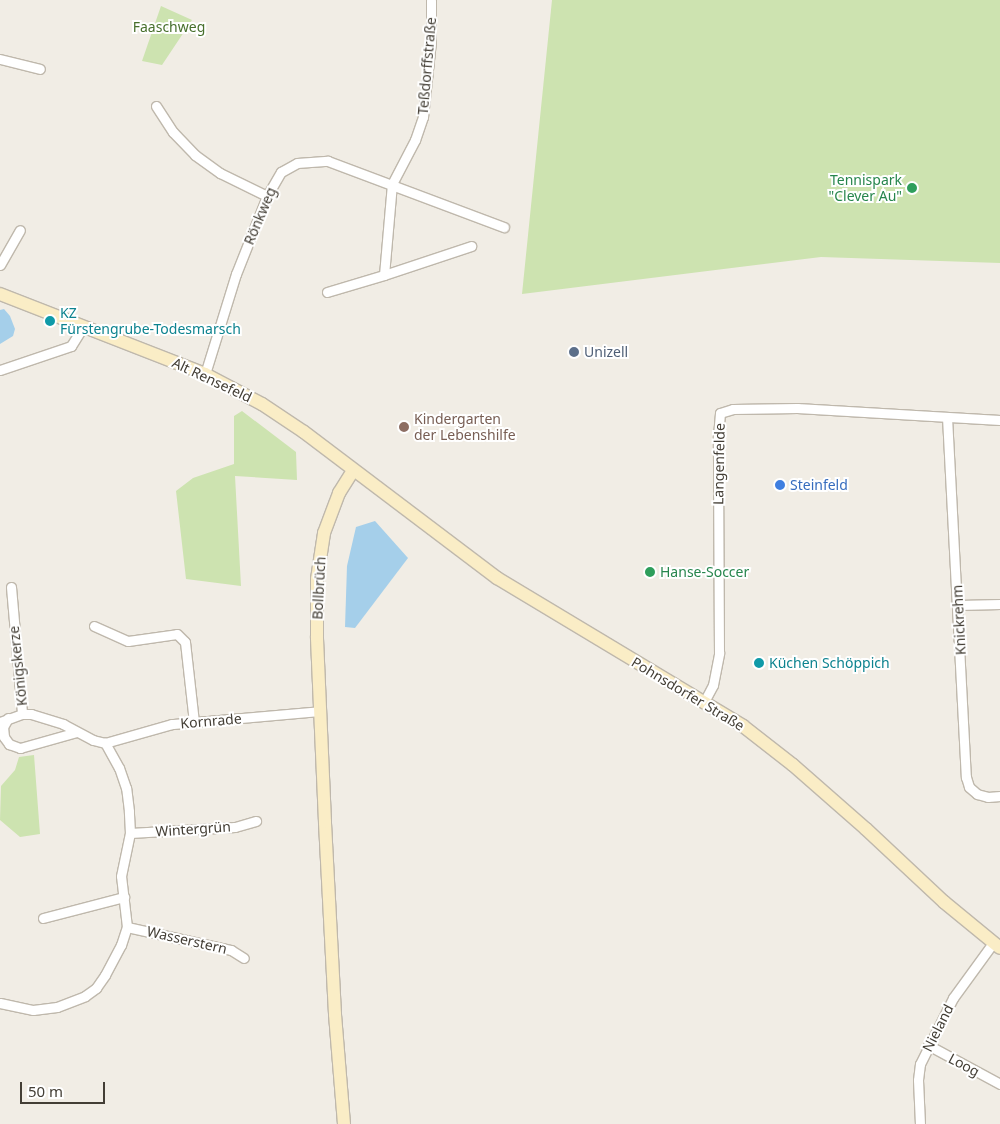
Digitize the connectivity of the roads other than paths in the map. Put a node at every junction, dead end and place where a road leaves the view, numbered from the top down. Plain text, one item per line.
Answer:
1 (432, 0) edge
2 (0, 59) edge
3 (40, 69) dead end
4 (156, 106) dead end
5 (392, 184) junction
6 (267, 196) junction
7 (504, 227) dead end
8 (20, 230) dead end
9 (471, 246) dead end
10 (0, 265) edge
11 (384, 275) junction
12 (327, 292) dead end
13 (0, 294) edge
14 (84, 327) junction
15 (0, 370) edge
16 (205, 374) junction
17 (947, 417) junction
18 (1000, 420) edge
19 (353, 471) junction
20 (11, 587) dead end
21 (1000, 604) edge
22 (958, 605) junction
23 (94, 626) dead end
24 (704, 702) junction
25 (320, 711) junction
26 (22, 714) junction
27 (4, 720) edge
28 (194, 722) junction
29 (77, 732) junction
30 (105, 742) junction
31 (1000, 796) edge
32 (256, 821) dead end
33 (130, 834) junction
34 (124, 897) junction
35 (43, 918) dead end
36 (128, 926) junction
37 (996, 945) edge
38 (244, 958) dead end
39 (0, 1003) edge
40 (928, 1045) junction
41 (1000, 1084) edge
42 (344, 1124) edge
43 (920, 1124) edge

1 - 5 street, Teßdorffstraße
2 - 3 street
4 - 6 street
5 - 6 street, Rönkweg
5 - 7 street, Rönkweg
5 - 11 street
6 - 16 street, Rönkweg
8 - 10 street
9 - 11 street
11 - 12 street
13 - 14 main road, Alt Rensefeld
14 - 15 street
14 - 16 main road, Alt Rensefeld
16 - 19 main road, Alt Rensefeld
17 - 18 street, Langenfelde
17 - 22 street, Knickrehm
17 - 24 street, Langenfelde
19 - 24 main road, Pohnsdorfer Straße
19 - 25 main road, Bollbrüch
20 - 26 street, Königskerze
21 - 22 street
22 - 31 street, Knickrehm
23 - 28 street
24 - 37 main road, Pohnsdorfer Straße
25 - 28 street, Kornrade
25 - 42 main road, Bollbrüch
26 - 27 street
26 - 29 street
27 - 29 street
28 - 30 street, Kornrade
29 - 30 street
30 - 33 street
32 - 33 street, Wintergrün
33 - 34 street
34 - 35 street
34 - 36 street
36 - 38 street, Wasserstern
36 - 39 street
37 - 40 street, Nieland
40 - 41 street, Loog
40 - 43 street, Nieland

